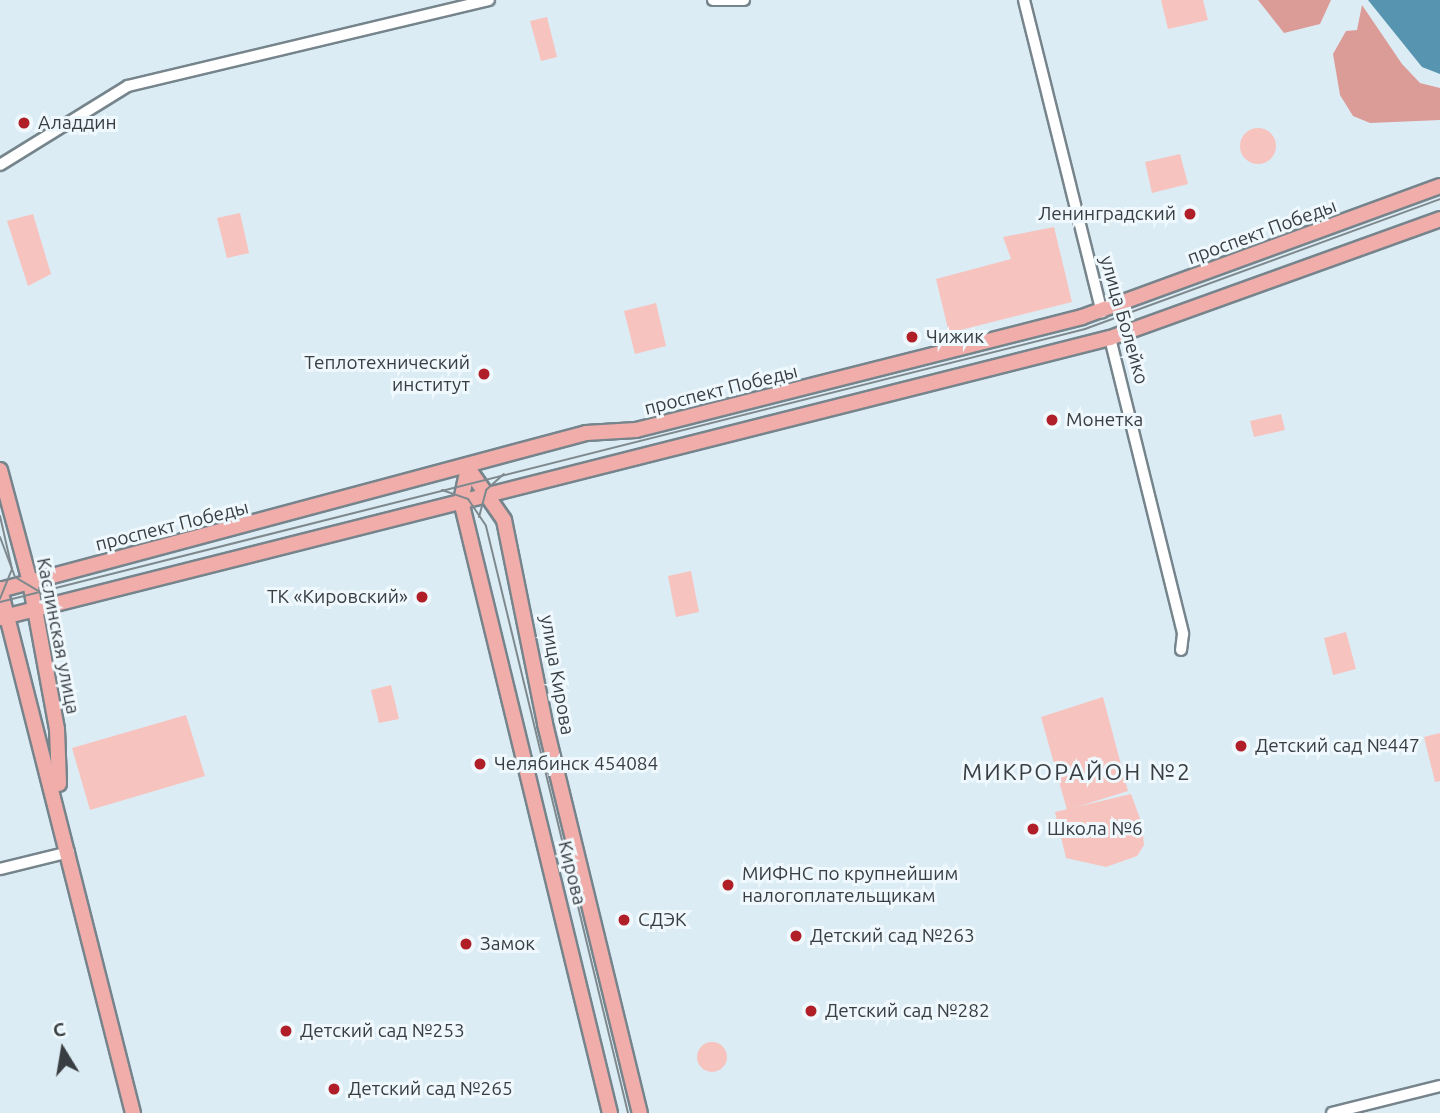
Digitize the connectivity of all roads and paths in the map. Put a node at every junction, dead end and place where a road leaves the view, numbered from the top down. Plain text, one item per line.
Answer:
1 (489, 0) edge
2 (713, 0) edge
3 (744, 0) edge
4 (1024, 0) edge
5 (0, 165) edge
6 (1440, 186) edge
7 (1440, 219) edge
8 (1102, 312) junction
9 (1110, 338) junction
10 (468, 468) junction
11 (0, 470) edge
12 (489, 494) junction
13 (461, 501) junction
14 (30, 582) junction
15 (0, 590) edge
16 (32, 610) junction
17 (4, 617) edge
18 (1181, 650) dead end
19 (60, 813) junction
20 (69, 852) junction
21 (0, 869) edge
22 (1440, 1086) edge
23 (133, 1113) edge
24 (610, 1113) edge
25 (640, 1113) edge
26 (1332, 1113) edge

1 - 5 street
2 - 3 street
4 - 8 street, улица Болейко
6 - 8 main road, проспект Победы
7 - 9 main road
8 - 9 main road, улица Болейко
8 - 10 main road, проспект Победы
9 - 12 main road
9 - 18 street, улица Болейко
10 - 12 main road, улица Кирова
10 - 13 main road
10 - 14 main road, проспект Победы
11 - 14 main road, Каслинская улица
12 - 13 main road
12 - 25 main road, улица Кирова
13 - 16 main road
13 - 24 main road, Кирова
14 - 15 main road, проспект Победы
14 - 16 main road, Каслинская улица
15 - 17 main road, Каслинская улица
16 - 17 main road
16 - 19 main road, Каслинская улица
17 - 19 main road, Каслинская улица
19 - 20 main road, Каслинская улица
20 - 21 street
20 - 23 main road, Каслинская улица
22 - 26 street

